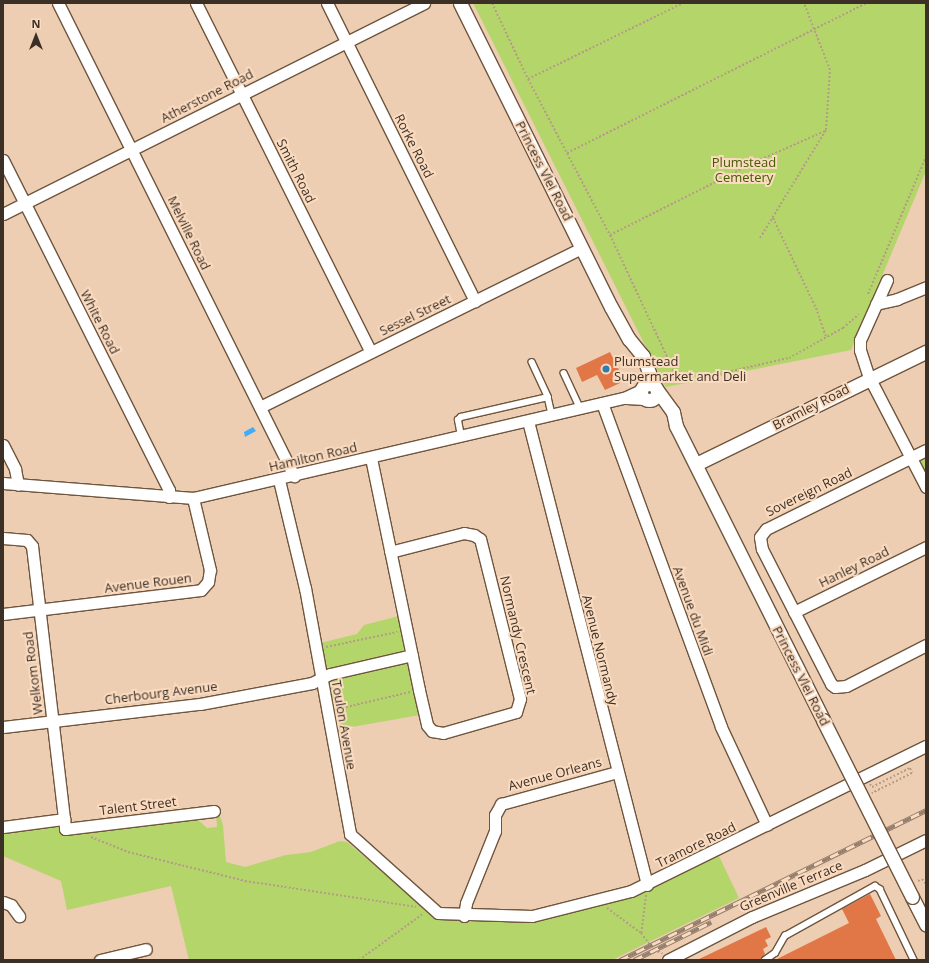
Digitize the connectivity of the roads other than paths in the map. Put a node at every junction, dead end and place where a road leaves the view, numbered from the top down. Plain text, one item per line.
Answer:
1 (58, 3) edge
2 (196, 3) edge
3 (327, 3) edge
4 (424, 3) edge
5 (460, 3) edge
6 (346, 42) junction
7 (241, 95) junction
8 (132, 150) junction
9 (3, 160) edge
10 (25, 203) junction
11 (3, 214) edge
12 (582, 248) junction
13 (887, 280) dead end
14 (926, 287) edge
15 (475, 300) junction
16 (876, 304) junction
17 (372, 352) junction
18 (926, 352) edge
19 (532, 362) dead end
20 (564, 372) dead end
21 (869, 377) junction
22 (648, 392) junction
23 (548, 397) junction
24 (602, 404) junction
25 (260, 407) junction
26 (580, 408) junction
27 (552, 415) junction
28 (528, 421) junction
29 (461, 437) junction
30 (3, 445) edge
31 (926, 450) edge
32 (371, 458) junction
33 (910, 458) junction
34 (696, 464) junction
35 (294, 476) junction
36 (280, 480) junction
37 (3, 483) edge
38 (18, 485) junction
39 (926, 487) edge
40 (169, 497) junction
41 (193, 498) junction
42 (3, 538) edge
43 (926, 547) edge
44 (390, 552) junction
45 (39, 610) junction
46 (794, 612) junction
47 (3, 614) edge
48 (926, 645) edge
49 (412, 655) junction
50 (321, 679) junction
51 (53, 721) junction
52 (3, 727) edge
53 (926, 746) edge
54 (616, 772) junction
55 (214, 811) dead end
56 (64, 824) junction
57 (767, 825) junction
58 (3, 827) edge
59 (926, 840) edge
60 (647, 885) junction
61 (3, 902) edge
62 (19, 916) dead end
63 (464, 916) junction
64 (926, 925) edge
65 (146, 949) dead end
66 (672, 959) edge
67 (100, 960) edge
68 (765, 960) edge
69 (914, 960) edge

1 - 8 street, Melville Road
2 - 7 street, Smith Road
3 - 6 street, Rorke Road
4 - 6 street, Atherstone Road
5 - 12 street, Princess Vlei Road
6 - 7 street, Atherstone Road
6 - 15 street, Rorke Road
7 - 8 street, Atherstone Road
7 - 17 street, Smith Road
8 - 10 street, Atherstone Road
8 - 25 street, Melville Road
9 - 10 street, White Road
10 - 11 street, Atherstone Road
10 - 40 street, White Road
12 - 15 street, Sessel Street
12 - 22 street, Princess Vlei Road
13 - 16 street
14 - 16 street
15 - 17 street, Sessel Street
16 - 21 street
17 - 25 street, Sessel Street
18 - 21 street, Bramley Road
19 - 23 lane
20 - 26 lane
21 - 33 street
21 - 34 street, Bramley Road
22 - 24 street, Hamilton Road
22 - 34 street, Princess Vlei Road
23 - 27 lane
23 - 29 lane
24 - 26 street, Hamilton Road
24 - 57 street, Avenue du Midi
25 - 35 street, Melville Road
26 - 27 street, Hamilton Road
27 - 28 street, Hamilton Road
28 - 29 street, Hamilton Road
28 - 54 street, Avenue Normandy
29 - 32 street, Hamilton Road
30 - 38 street
31 - 33 street, Sovereign Road
32 - 35 street, Hamilton Road
32 - 44 street, Normandy Crescent
33 - 39 street
33 - 46 street, Sovereign Road
34 - 64 street, Princess Vlei Road, bridge
35 - 36 street, Hamilton Road
36 - 41 street, Hamilton Road
36 - 50 street, Toulon Avenue
37 - 38 street, Hamilton Road
38 - 40 street, Hamilton Road
40 - 41 street, Hamilton Road
41 - 45 street, Avenue Rouen
42 - 45 street, Welkom Road
43 - 46 street, Hanley Road
44 - 49 street, Normandy Crescent
44 - 49 street, Normandy Crescent
45 - 47 street, Avenue Rouen
45 - 51 street, Welkom Road
46 - 48 street
49 - 50 street
50 - 51 street, Cherbourg Avenue
50 - 63 street, Toulon Avenue
51 - 52 street, Cherbourg Avenue
51 - 56 street, Welkom Road
53 - 57 street, Tramore Road
54 - 60 street, Avenue Normandy
54 - 63 street, Avenue Orleans
55 - 56 street, Talent Street
56 - 58 street, Talent Street
57 - 60 street, Tramore Road
59 - 66 street, Greenville Terrace
60 - 63 street, Tramore Road
61 - 62 street
65 - 67 street
68 - 69 lane

